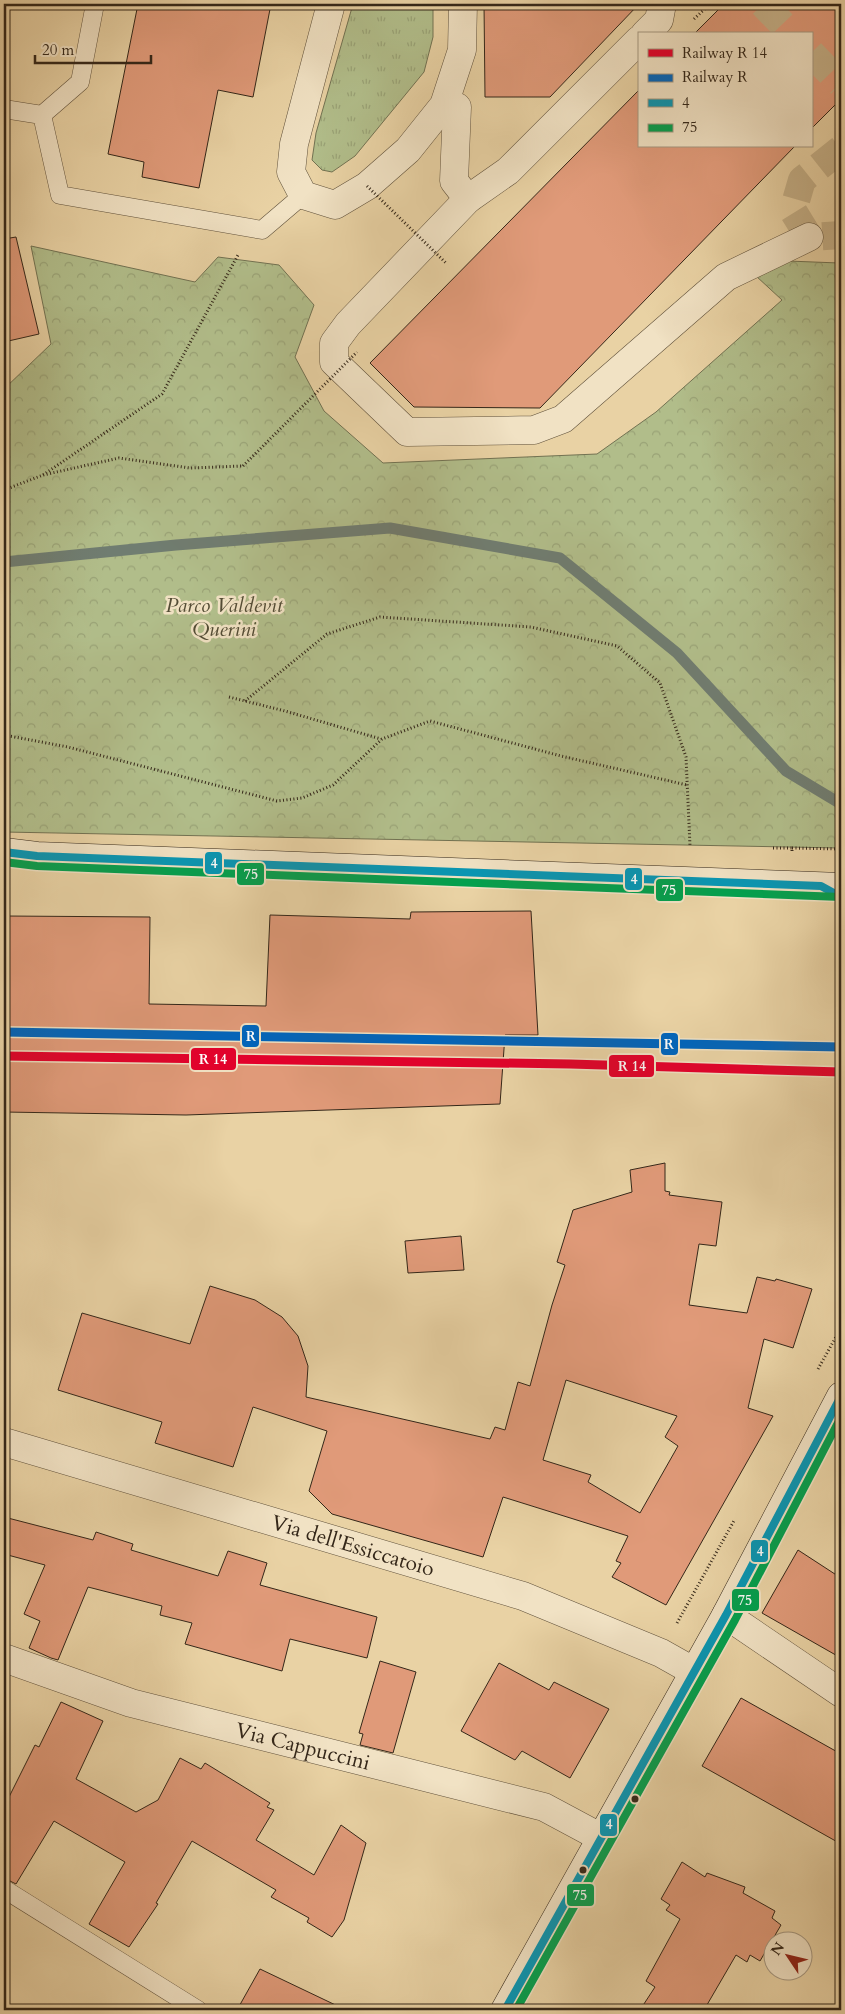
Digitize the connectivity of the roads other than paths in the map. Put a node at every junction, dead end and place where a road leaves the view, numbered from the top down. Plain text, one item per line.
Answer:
1 (95, 4) edge
2 (331, 4) edge
3 (463, 4) edge
4 (662, 4) edge
5 (647, 32) edge
6 (638, 41) edge
7 (457, 107) dead end
8 (4, 109) edge
9 (42, 115) junction
10 (303, 195) junction
11 (468, 199) junction
12 (809, 237) dead end
13 (4, 852) edge
14 (834, 890) edge
15 (841, 1396) edge
16 (841, 1408) edge
17 (4, 1442) edge
18 (814, 1450) junction
19 (726, 1614) junction
20 (4, 1658) edge
21 (693, 1671) junction
22 (841, 1693) edge
23 (600, 1837) junction
24 (4, 1889) edge
25 (511, 2008) edge
26 (198, 2010) edge

1 - 9 lane
2 - 10 street
3 - 10 street
4 - 5 street
6 - 11 street
7 - 11 street
8 - 9 lane
9 - 10 lane
11 - 12 street
13 - 14 street
15 - 18 street
16 - 18 street
17 - 21 street, Via dell'Essiccatoio
18 - 19 street
19 - 21 street
19 - 22 street
20 - 23 street, Via Cappuccini
21 - 23 street
23 - 25 street
24 - 26 lane

